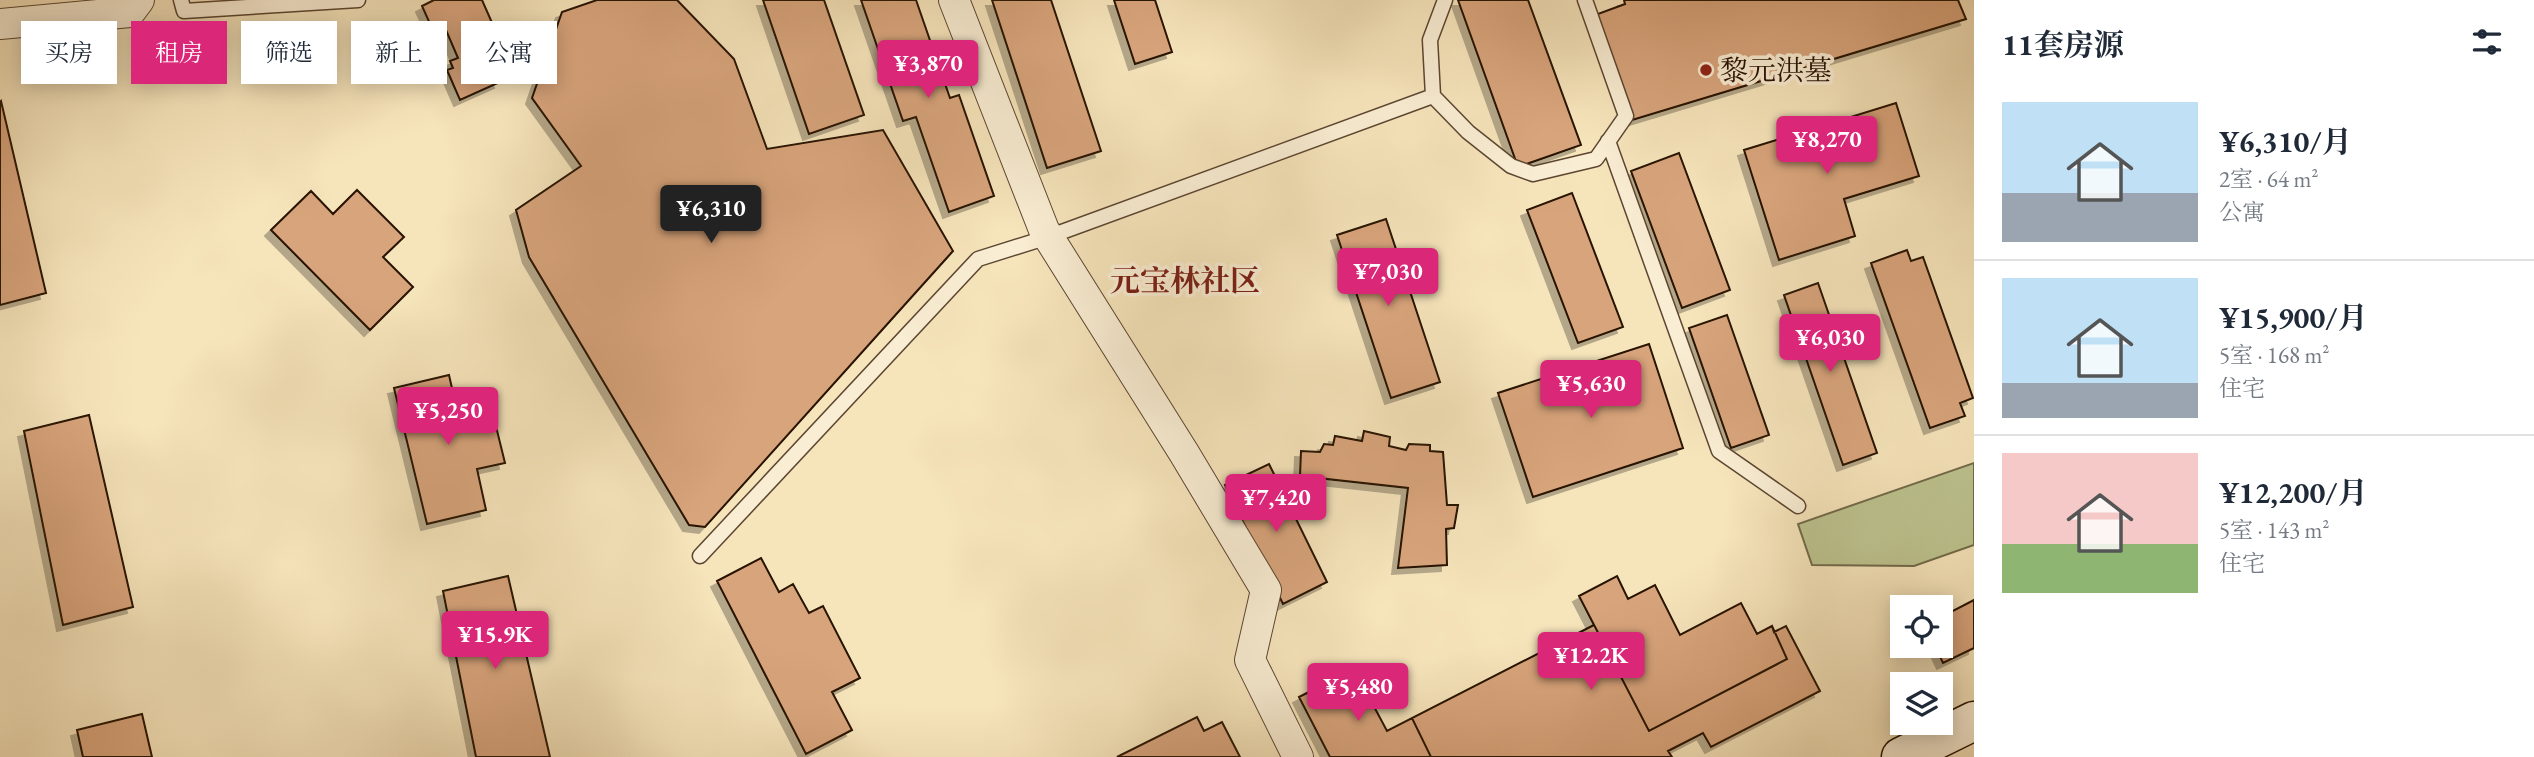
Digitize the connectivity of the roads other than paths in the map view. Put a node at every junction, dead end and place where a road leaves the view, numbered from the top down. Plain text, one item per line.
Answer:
1 (139, 0) edge
2 (181, 0) edge
3 (358, 0) edge
4 (954, 0) edge
5 (1445, 0) edge
6 (1585, 0) edge
7 (0, 24) edge
8 (1433, 96) junction
9 (1608, 141) junction
10 (1048, 237) junction
11 (1798, 506) dead end
12 (700, 556) dead end
13 (1974, 721) edge
14 (1298, 757) edge
15 (1902, 757) edge

1 - 7 street
2 - 3 lane
4 - 10 street
5 - 8 lane
6 - 9 lane
8 - 9 lane
8 - 10 lane
9 - 11 lane
10 - 12 lane
10 - 14 street
13 - 15 main road

